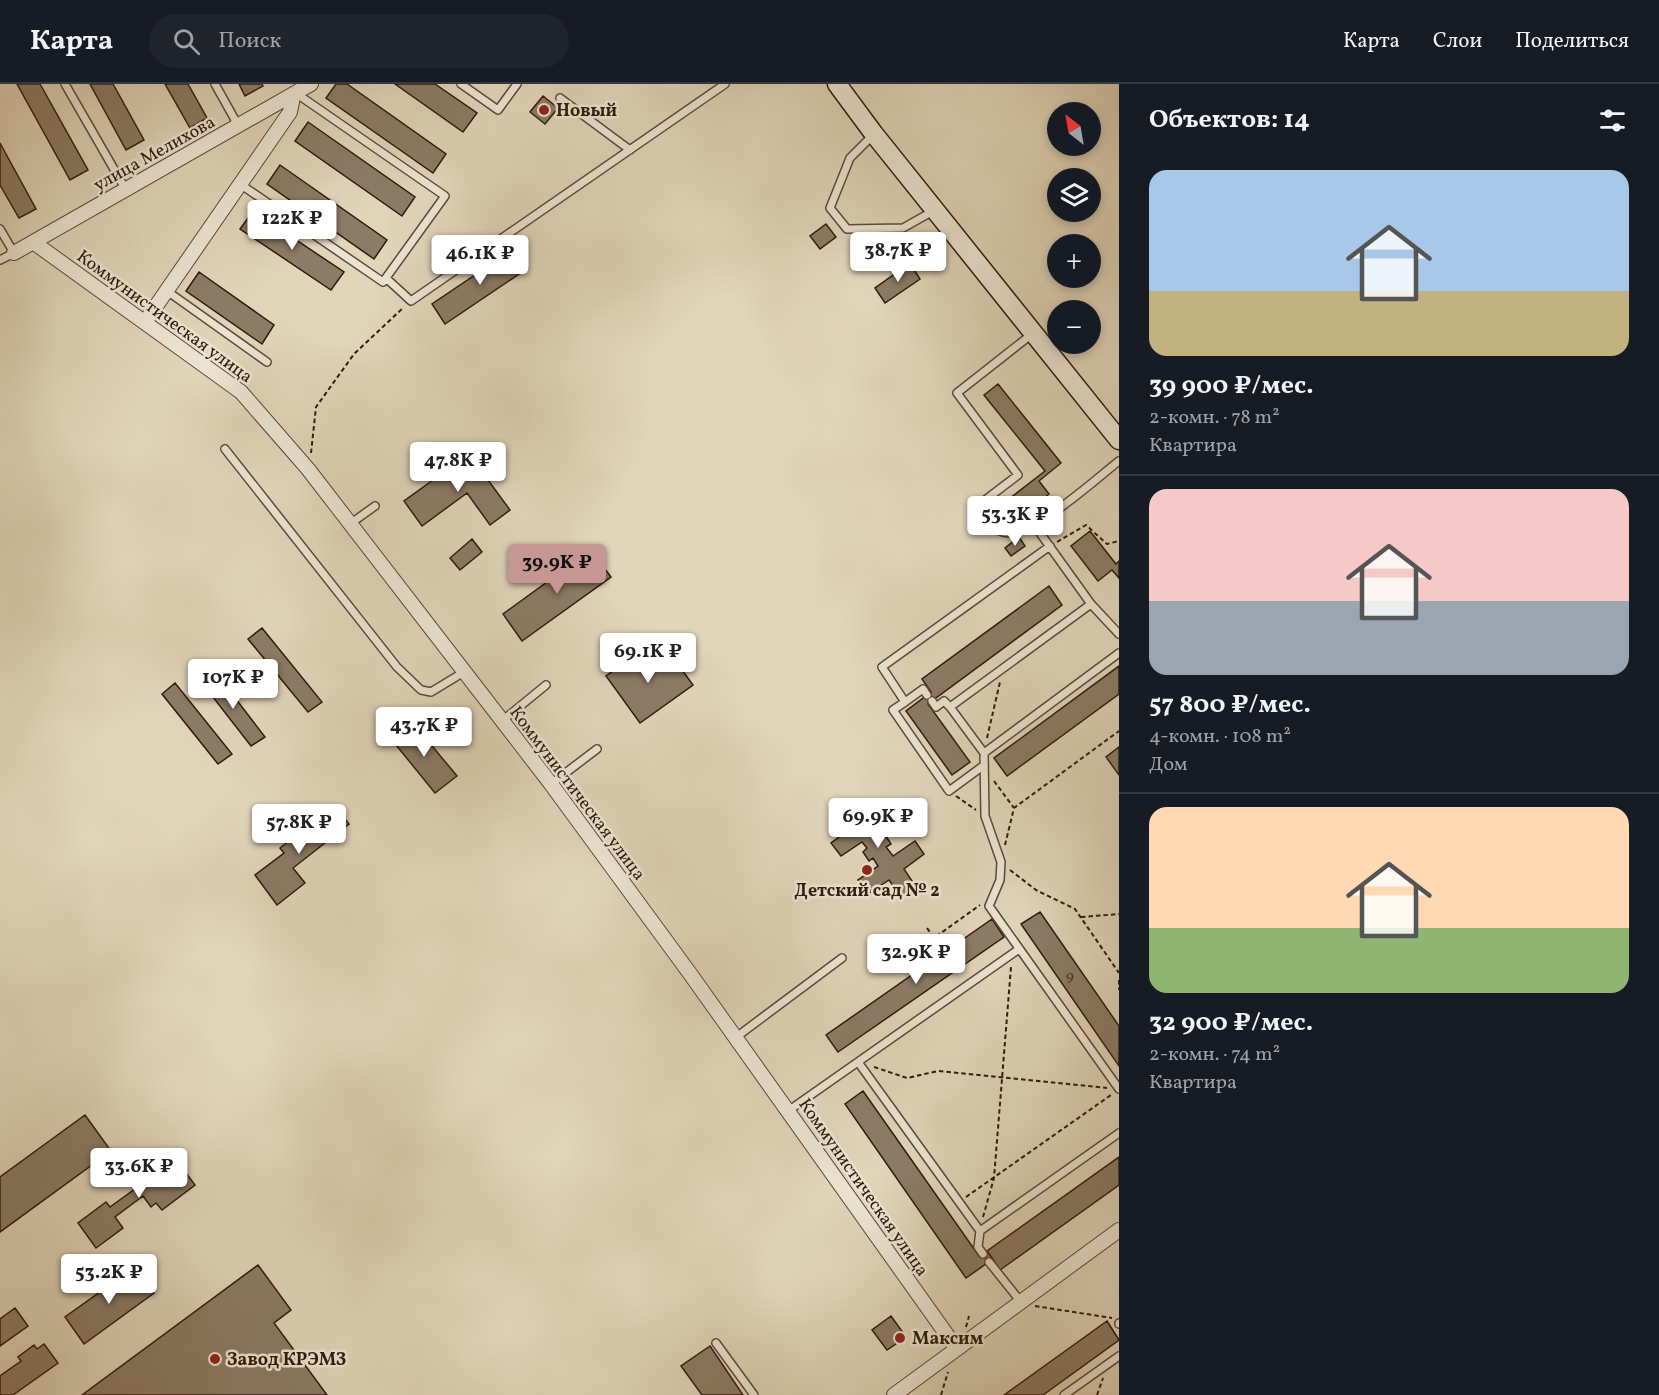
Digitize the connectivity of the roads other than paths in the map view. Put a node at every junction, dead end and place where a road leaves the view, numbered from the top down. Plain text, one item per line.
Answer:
1 (65, 84) edge
2 (215, 84) edge
3 (311, 84) edge
4 (461, 84) edge
5 (517, 84) edge
6 (725, 84) edge
7 (837, 84) edge
8 (295, 96) junction
9 (560, 98) dead end
10 (239, 127) junction
11 (874, 134) junction
12 (630, 150) junction
13 (240, 184) junction
14 (126, 190) junction
15 (935, 210) junction
16 (0, 229) edge
17 (33, 242) junction
18 (14, 253) junction
19 (0, 260) edge
20 (386, 278) junction
21 (167, 291) junction
22 (145, 322) junction
23 (1034, 332) junction
24 (267, 362) dead end
25 (1119, 440) edge
26 (225, 449) dead end
27 (1119, 461) edge
28 (375, 506) dead end
29 (350, 524) junction
30 (1035, 526) junction
31 (1050, 546) junction
32 (1091, 604) junction
33 (1119, 634) edge
34 (1119, 653) edge
35 (464, 672) junction
36 (546, 685) dead end
37 (905, 702) junction
38 (950, 708) junction
39 (502, 720) junction
40 (597, 749) dead end
41 (984, 753) junction
42 (984, 766) junction
43 (551, 784) junction
44 (1019, 949) junction
45 (842, 958) dead end
46 (735, 1038) junction
47 (858, 1062) junction
48 (1119, 1089) edge
49 (788, 1111) junction
50 (1119, 1133) edge
51 (1119, 1230) edge
52 (980, 1231) junction
53 (983, 1254) dead end
54 (989, 1262) dead end
55 (1021, 1302) junction
56 (716, 1343) dead end
57 (957, 1349) junction
58 (1119, 1356) edge
59 (900, 1393) edge
60 (754, 1395) edge
61 (1064, 1395) edge

1 - 14 lane
2 - 10 lane
3 - 8 street, улица Мелихова
4 - 5 lane
6 - 12 lane
7 - 11 main road
8 - 10 street, улица Мелихова
8 - 13 street
8 - 20 lane
9 - 12 lane
10 - 14 street, улица Мелихова
11 - 15 main road
11 - 15 lane
12 - 20 lane
13 - 20 lane
13 - 21 street
14 - 17 street, улица Мелихова
15 - 23 main road
16 - 18 lane
17 - 18 street, улица Мелихова
17 - 22 street, Коммунистическая улица
18 - 19 lane
21 - 22 street
21 - 24 lane
22 - 29 street, Коммунистическая улица
23 - 25 main road
23 - 30 lane
26 - 35 lane
27 - 30 lane
28 - 29 lane
29 - 35 street, Коммунистическая улица
30 - 31 lane
31 - 32 lane
31 - 37 lane
32 - 33 lane
32 - 38 lane
34 - 41 lane
35 - 39 street, Коммунистическая улица
36 - 39 lane
37 - 38 lane
37 - 42 lane
38 - 41 lane
39 - 43 street, Коммунистическая улица
40 - 43 lane
41 - 42 lane
42 - 44 lane
43 - 46 street, Коммунистическая улица
44 - 47 lane
44 - 48 lane
45 - 46 lane
46 - 49 street, Коммунистическая улица
47 - 49 lane
47 - 52 lane
49 - 57 street, Коммунистическая улица
50 - 52 lane
51 - 55 street
52 - 53 lane
54 - 55 lane
55 - 57 street
56 - 60 lane
57 - 59 street
58 - 61 lane

